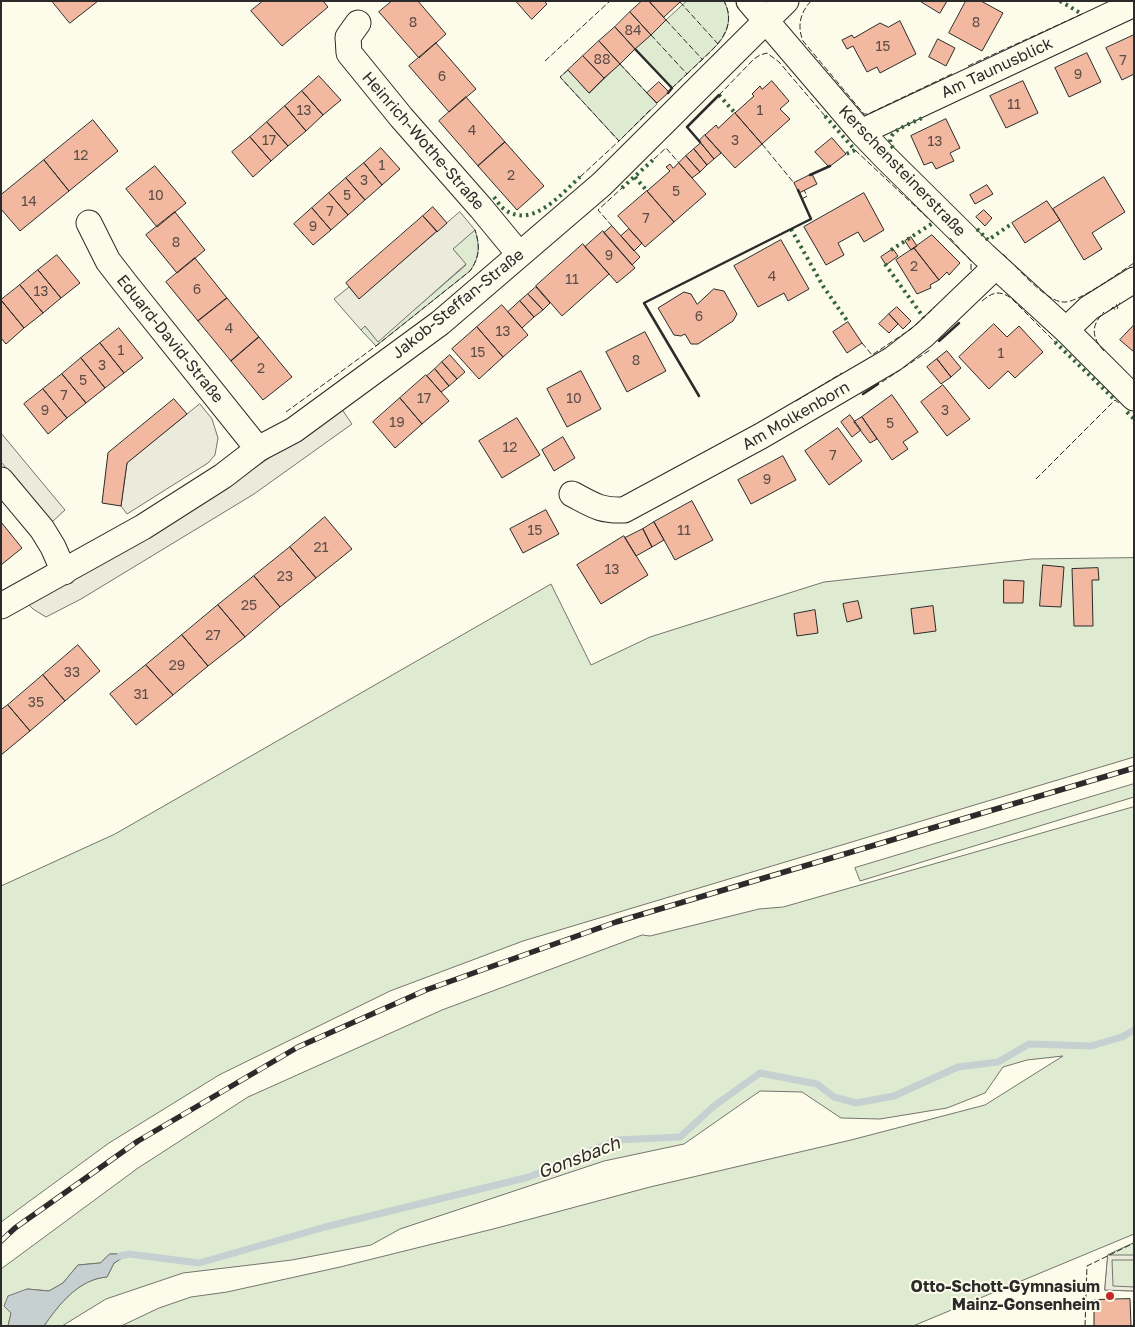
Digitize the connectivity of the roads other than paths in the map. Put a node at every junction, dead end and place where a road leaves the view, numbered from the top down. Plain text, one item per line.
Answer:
1 (749, 1) edge
2 (786, 1) edge
3 (1134, 4) edge
4 (766, 21) junction
5 (358, 23) dead end
6 (861, 132) junction
7 (89, 223) dead end
8 (519, 254) junction
9 (996, 266) junction
10 (1134, 280) edge
11 (1066, 330) junction
12 (1134, 398) edge
13 (258, 449) junction
14 (1, 480) edge
15 (572, 494) dead end
16 (64, 572) junction
17 (1, 606) edge

1 - 4 street, Kerschensteinerstraße
2 - 4 street, Jakob-Steffan-Straße
3 - 6 street, Am Taunusblick
4 - 6 street, Kerschensteinerstraße
4 - 8 street, Jakob-Steffan-Straße
5 - 8 street, Heinrich-Wothe-Straße
6 - 9 street, Kerschensteinerstraße
7 - 13 street, Eduard-David-Straße
8 - 13 street, Jakob-Steffan-Straße
9 - 11 street, Kerschensteinerstraße
9 - 15 street, Am Molkenborn
10 - 11 street
11 - 12 street, Kerschensteinerstraße
13 - 16 street, Jakob-Steffan-Straße
14 - 16 street
16 - 17 street, Jakob-Steffan-Straße

